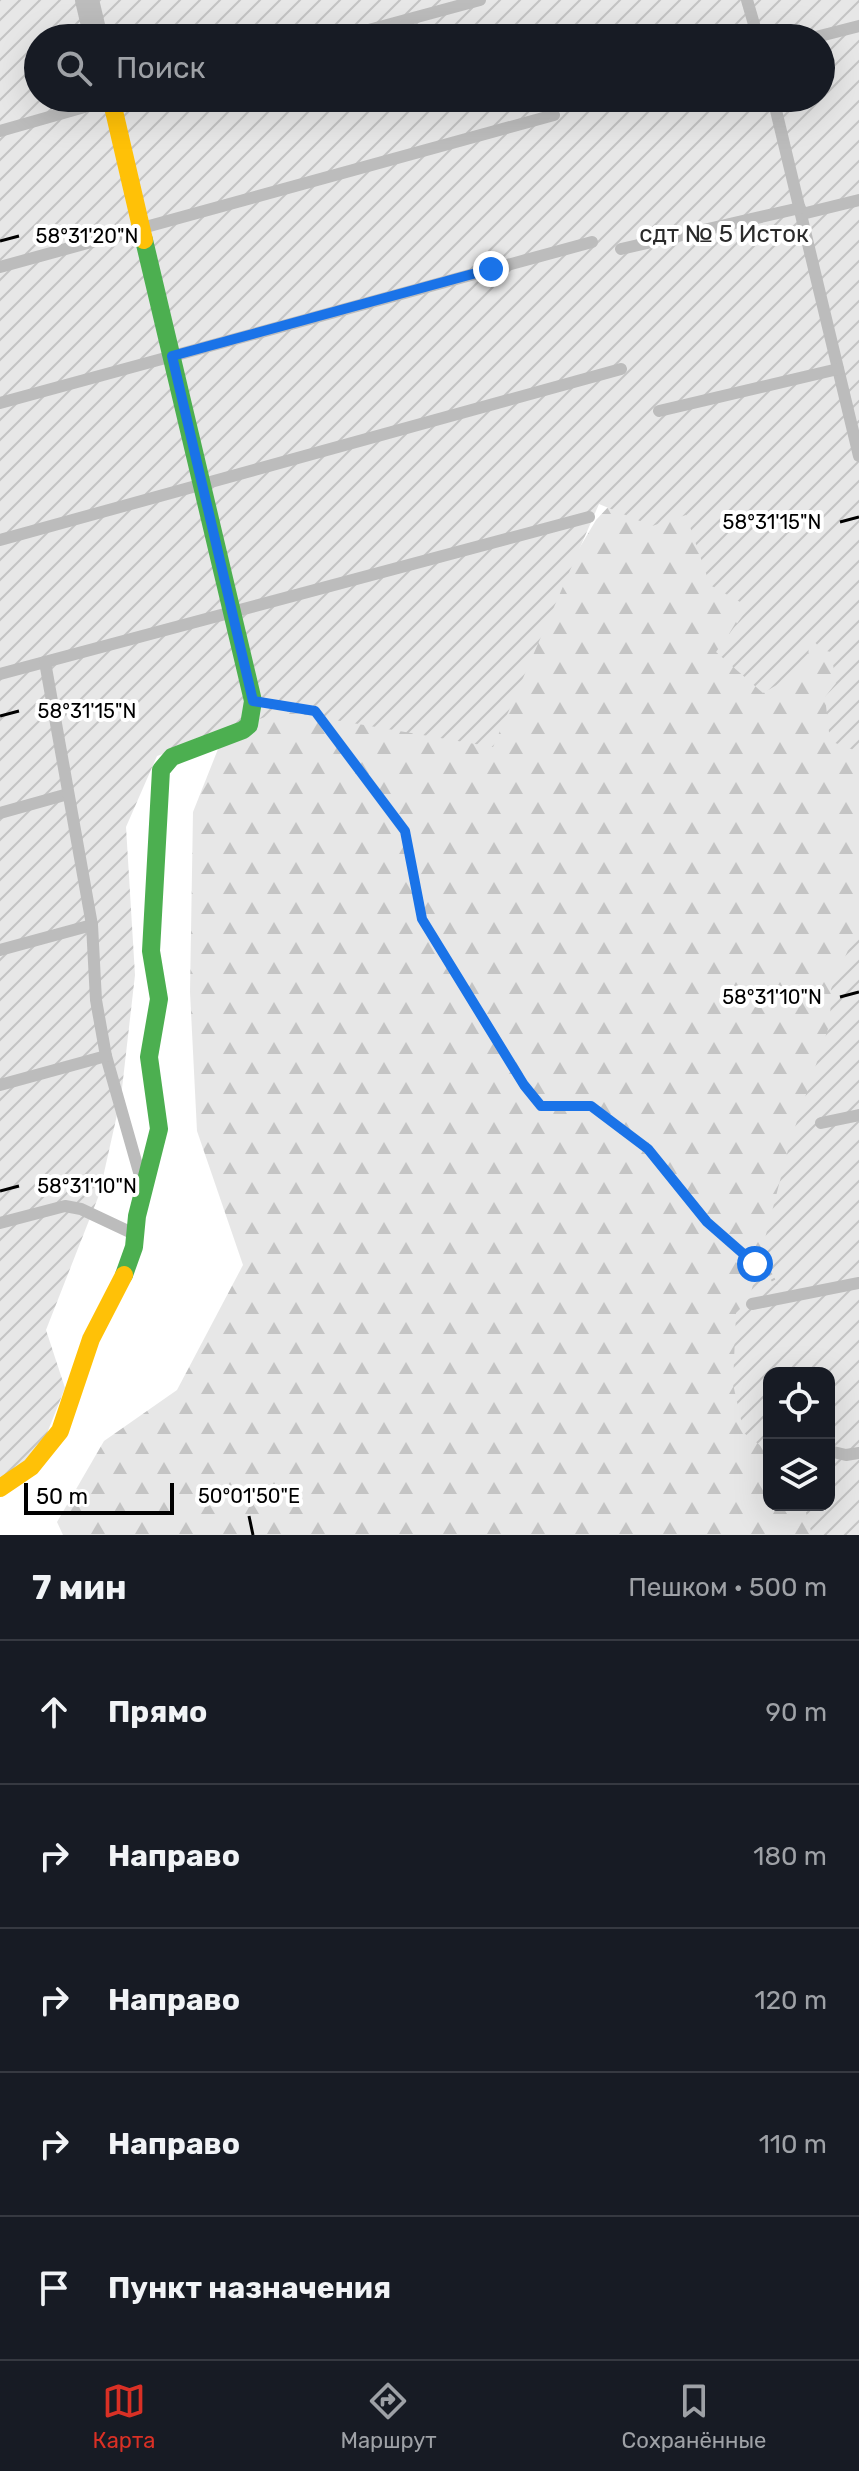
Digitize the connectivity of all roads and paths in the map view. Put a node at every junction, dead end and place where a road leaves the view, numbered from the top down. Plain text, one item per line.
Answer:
1 (87, 0) edge
2 (480, 0) edge
3 (747, 0) edge
4 (93, 24) edge
5 (391, 24) edge
6 (754, 24) edge
7 (859, 26) edge
8 (835, 32) edge
9 (67, 112) edge
10 (116, 112) edge
11 (776, 112) edge
12 (554, 115) dead end
13 (0, 131) edge
14 (859, 200) edge
15 (801, 211) junction
16 (141, 229) junction
17 (592, 242) dead end
18 (621, 249) dead end
19 (0, 267) edge
20 (172, 356) junction
21 (621, 369) dead end
22 (838, 369) junction
23 (0, 403) edge
24 (659, 411) dead end
25 (859, 456) edge
26 (203, 484) junction
27 (589, 517) dead end
28 (0, 540) edge
29 (232, 611) junction
30 (45, 662) junction
31 (0, 674) edge
32 (253, 701) junction
33 (68, 794) junction
34 (0, 813) edge
35 (92, 925) junction
36 (0, 950) edge
37 (106, 1056) junction
38 (0, 1085) edge
39 (859, 1115) edge
40 (821, 1123) dead end
41 (144, 1189) junction
42 (0, 1223) edge
43 (135, 1234) junction
44 (859, 1283) edge
45 (783, 1297) junction
46 (752, 1304) dead end
47 (835, 1452) edge
48 (859, 1453) edge
49 (0, 1488) edge

1 - 4 street
2 - 5 lane
3 - 6 lane
7 - 8 lane
9 - 13 lane
10 - 16 street
11 - 15 lane
12 - 16 lane
14 - 15 lane
15 - 18 lane
15 - 22 lane
16 - 19 lane
16 - 20 street
17 - 20 lane
20 - 23 lane
20 - 26 street
21 - 26 lane
22 - 24 lane
22 - 25 lane
26 - 28 lane
26 - 29 street
27 - 29 lane
29 - 30 lane
29 - 32 street
30 - 31 lane
30 - 33 lane
32 - 41 street
32 - 45 path
33 - 34 lane
33 - 35 lane
35 - 36 lane
35 - 37 lane
37 - 38 lane
37 - 41 lane
39 - 40 lane
41 - 43 street
42 - 43 lane
43 - 49 street
44 - 45 lane
45 - 46 lane
47 - 48 lane

